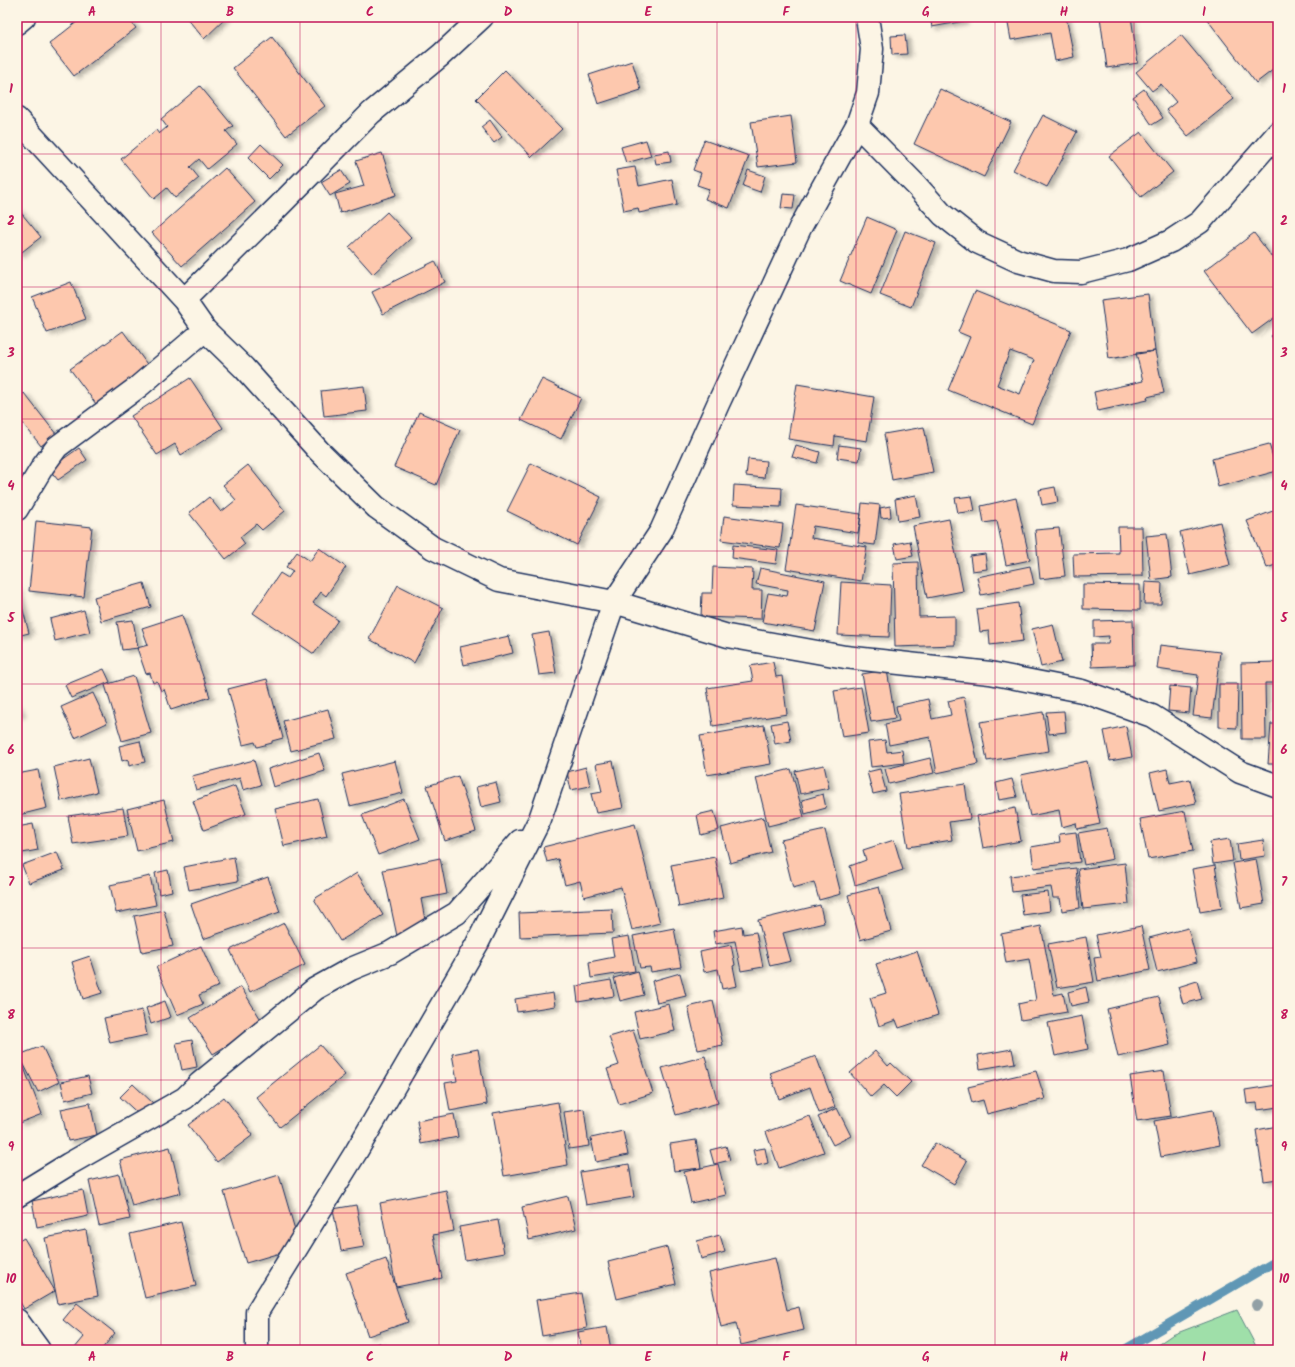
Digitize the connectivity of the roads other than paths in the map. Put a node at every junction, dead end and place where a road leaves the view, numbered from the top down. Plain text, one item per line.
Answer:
1 (24, 17) edge
2 (482, 17) edge
3 (867, 17) edge
4 (17, 23) edge
5 (17, 120) edge
6 (857, 125) junction
7 (1278, 133) edge
8 (184, 300) junction
9 (205, 330) junction
10 (17, 509) edge
11 (614, 602) junction
12 (1278, 786) edge
13 (540, 819) junction
14 (17, 1196) edge
15 (17, 1320) edge
16 (39, 1350) edge
17 (257, 1350) edge

1 - 4 street
2 - 8 street
3 - 6 street
5 - 8 street
6 - 7 street
6 - 11 street
8 - 9 street
9 - 10 street
9 - 11 street
11 - 12 street
11 - 13 street
13 - 14 street
13 - 17 street
15 - 16 street

